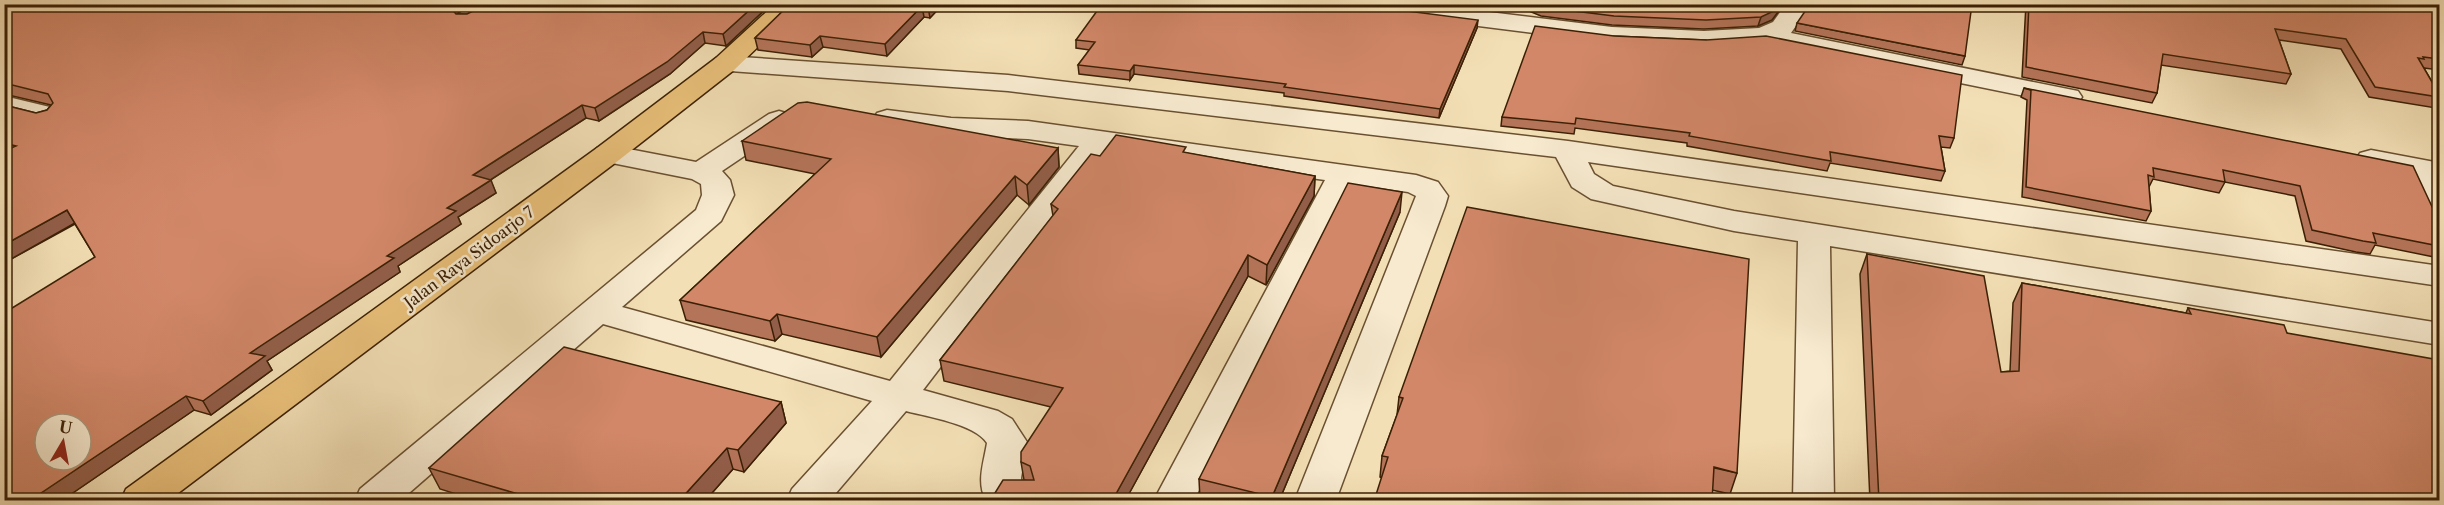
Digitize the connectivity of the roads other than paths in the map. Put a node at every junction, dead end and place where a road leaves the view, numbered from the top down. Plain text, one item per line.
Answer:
1 (789, 4) edge
2 (1380, 4) edge
3 (1799, 4) edge
4 (1764, 34) junction
5 (724, 63) junction
6 (2097, 103) edge
7 (4, 104) edge
8 (809, 109) edge
9 (44, 114) edge
10 (863, 115) edge
11 (1099, 140) junction
12 (1568, 150) junction
13 (608, 154) junction
14 (2350, 154) edge
15 (2430, 170) edge
16 (701, 172) junction
17 (1344, 173) junction
18 (2439, 214) edge
19 (1814, 232) junction
20 (2439, 276) edge
21 (596, 311) junction
22 (2439, 334) edge
23 (899, 395) junction
24 (381, 499) edge
25 (141, 501) edge
26 (807, 501) edge
27 (1015, 501) edge
28 (1174, 501) edge
29 (1316, 501) edge
30 (1813, 501) edge

1 - 5 main road, Jalan Raya Sidoarjo 7
2 - 4 street
3 - 4 street
4 - 6 street
5 - 12 street
5 - 13 main road, Jalan Raya Sidoarjo 7
7 - 9 street
8 - 16 street
10 - 11 street
11 - 17 street
11 - 23 street
12 - 19 street
12 - 20 street
13 - 16 street
13 - 25 main road, Jalan Raya Sidoarjo 7
14 - 15 street
15 - 18 street
16 - 21 street
17 - 28 street
17 - 29 street
19 - 22 street
19 - 30 street
21 - 23 street
21 - 24 street
23 - 26 street
23 - 27 street

